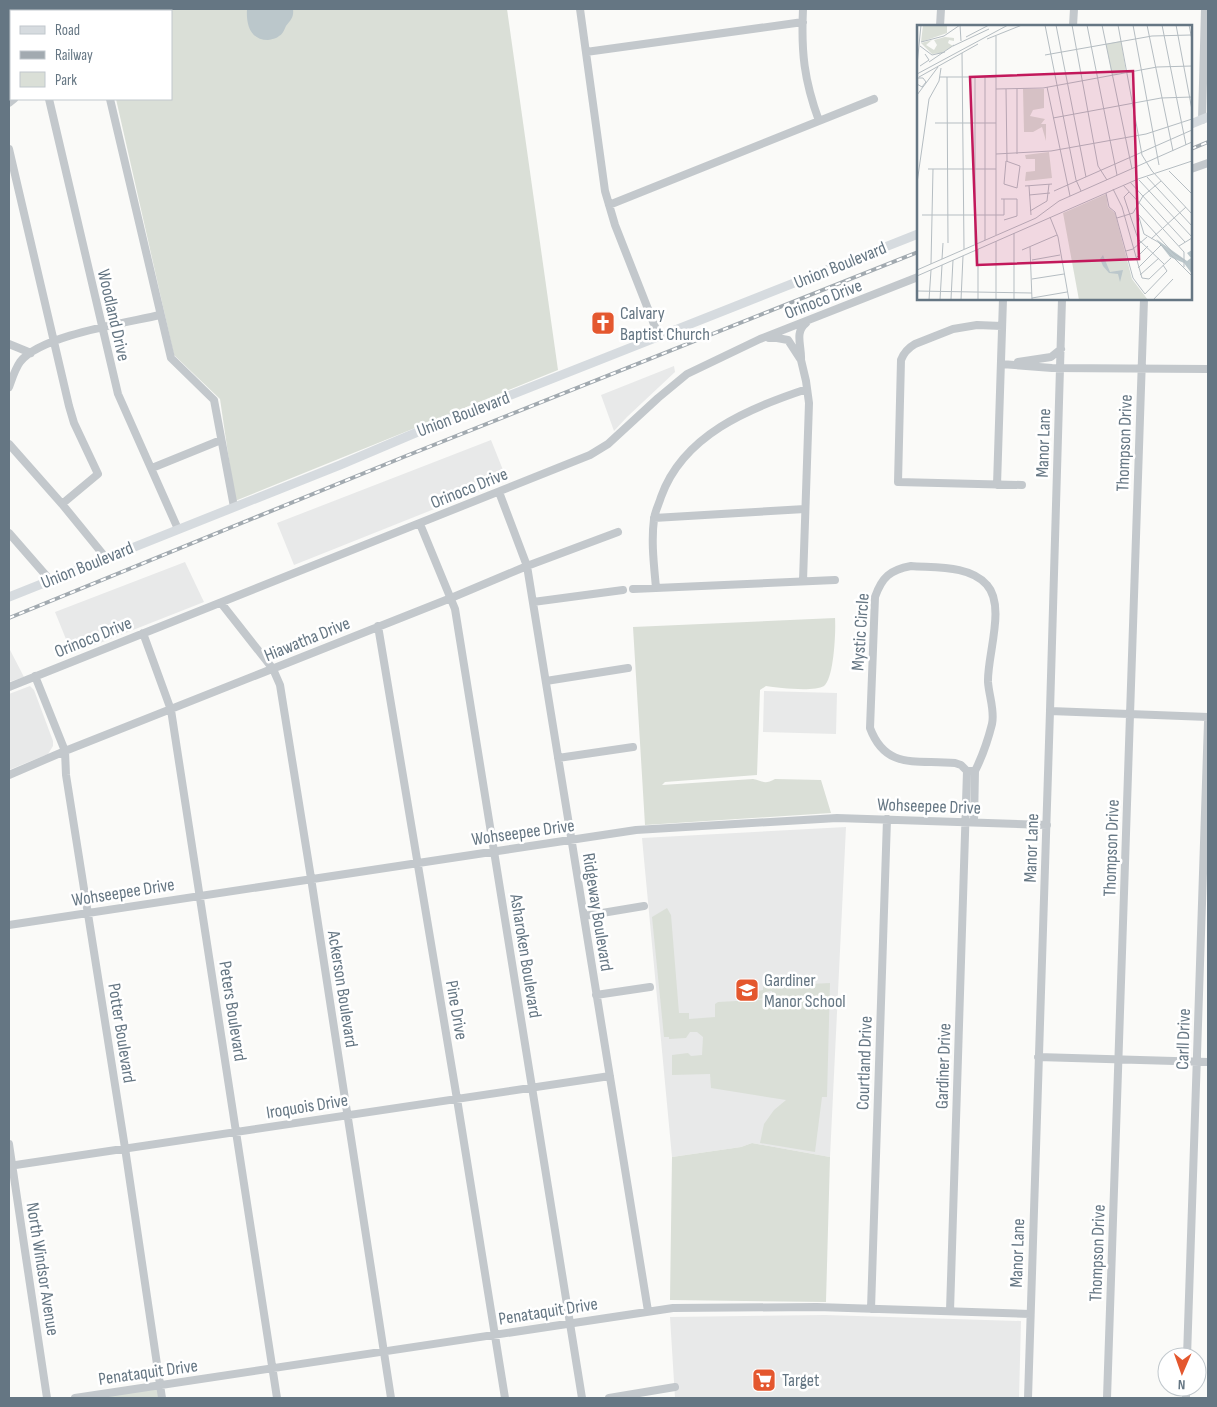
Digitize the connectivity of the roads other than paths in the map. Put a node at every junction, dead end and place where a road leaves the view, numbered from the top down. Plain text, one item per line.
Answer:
1 (580, 9) edge
2 (803, 9) edge
3 (941, 9) edge
4 (1074, 9) edge
5 (1205, 9) edge
6 (803, 22) junction
7 (940, 25) edge
8 (1073, 25) edge
9 (586, 52) junction
10 (874, 99) dead end
11 (49, 100) edge
12 (110, 100) edge
13 (1205, 118) edge
14 (818, 121) junction
15 (1192, 124) edge
16 (9, 148) edge
17 (1208, 163) edge
18 (1192, 170) edge
19 (609, 205) junction
20 (917, 234) edge
21 (917, 277) edge
22 (1003, 300) edge
23 (1062, 300) edge
24 (1144, 300) edge
25 (160, 315) junction
26 (811, 319) junction
27 (1002, 326) junction
28 (103, 328) junction
29 (659, 337) junction
30 (760, 339) junction
31 (54, 342) junction
32 (9, 344) edge
33 (1061, 350) junction
34 (31, 353) junction
35 (801, 360) junction
36 (1004, 364) junction
37 (9, 367) edge
38 (1061, 367) junction
39 (1142, 369) junction
40 (1208, 369) edge
41 (10, 383) edge
42 (807, 389) junction
43 (221, 440) junction
44 (9, 444) edge
45 (152, 468) junction
46 (997, 485) junction
47 (1022, 486) dead end
48 (499, 492) junction
49 (62, 504) junction
50 (234, 507) junction
51 (805, 509) junction
52 (654, 518) junction
53 (420, 524) junction
54 (178, 529) junction
55 (618, 532) dead end
56 (9, 533) edge
57 (106, 558) junction
58 (527, 566) junction
59 (50, 580) junction
60 (835, 580) dead end
61 (803, 581) junction
62 (656, 588) junction
63 (633, 589) dead end
64 (623, 590) dead end
65 (9, 597) edge
66 (451, 598) junction
67 (533, 602) junction
68 (222, 603) junction
69 (378, 626) junction
70 (143, 633) junction
71 (628, 668) dead end
72 (273, 670) junction
73 (35, 676) junction
74 (546, 681) junction
75 (9, 687) edge
76 (172, 710) junction
77 (1050, 711) junction
78 (1130, 715) junction
79 (1208, 717) edge
80 (1208, 722) edge
81 (633, 747) dead end
82 (64, 751) junction
83 (558, 758) junction
84 (971, 771) junction
85 (9, 775) edge
86 (887, 819) junction
87 (970, 822) junction
88 (1046, 825) junction
89 (571, 840) junction
90 (494, 851) junction
91 (417, 863) junction
92 (311, 878) junction
93 (199, 896) junction
94 (644, 906) dead end
95 (88, 912) junction
96 (584, 916) junction
97 (9, 925) edge
98 (650, 987) dead end
99 (596, 995) junction
100 (1038, 1057) junction
101 (1118, 1059) junction
102 (1197, 1061) junction
103 (1208, 1062) edge
104 (610, 1076) junction
105 (532, 1087) junction
106 (457, 1099) junction
107 (347, 1115) junction
108 (236, 1132) junction
109 (9, 1144) edge
110 (125, 1148) junction
111 (10, 1165) edge
112 (872, 1309) junction
113 (648, 1311) junction
114 (950, 1311) junction
115 (1030, 1314) junction
116 (570, 1323) junction
117 (495, 1334) junction
118 (1187, 1347) edge
119 (384, 1352) junction
120 (273, 1368) junction
121 (160, 1386) junction
122 (675, 1387) dead end
123 (47, 1398) edge
124 (76, 1398) edge
125 (162, 1398) edge
126 (277, 1398) edge
127 (391, 1398) edge
128 (505, 1398) edge
129 (582, 1398) edge
130 (609, 1398) edge
131 (1028, 1398) edge
132 (1107, 1398) edge

1 - 9 street
2 - 6 street
3 - 7 street
4 - 8 street
5 - 13 street
6 - 9 street
6 - 14 street
9 - 19 street
10 - 14 street
11 - 28 street, Woodland Drive
12 - 25 street
13 - 15 main road
14 - 19 street
16 - 31 street
17 - 18 street
19 - 29 street
20 - 29 main road, Union Boulevard
21 - 26 street, Orinoco Drive
22 - 27 street
23 - 33 street, Manor Lane
24 - 39 street, Thompson Drive
25 - 28 street
25 - 43 street
26 - 30 street, Orinoco Drive
26 - 35 street
27 - 36 street
27 - 46 street
28 - 31 street
28 - 45 street, Woodland Drive
29 - 50 main road, Union Boulevard
30 - 35 street
30 - 48 street, Orinoco Drive
31 - 34 street
31 - 49 street
32 - 34 street
33 - 36 street
33 - 38 street, Manor Lane
34 - 41 street
35 - 42 street
36 - 38 street
36 - 46 street
37 - 41 street
38 - 39 street
38 - 77 street, Manor Lane
39 - 40 street
39 - 78 street, Thompson Drive
42 - 51 street
42 - 52 street
43 - 45 street
43 - 50 street
44 - 49 street
45 - 54 street, Woodland Drive
46 - 47 street
48 - 53 street, Orinoco Drive
48 - 58 street, Ridgeway Boulevard
49 - 57 street
50 - 54 main road, Union Boulevard
51 - 52 street
51 - 61 street
52 - 62 street
53 - 66 street, Asharoken Boulevard
53 - 68 street, Orinoco Drive
54 - 57 main road, Union Boulevard
55 - 58 street, Hiawatha Drive
56 - 59 street
57 - 59 main road, Union Boulevard
58 - 66 street, Hiawatha Drive
58 - 67 street, Ridgeway Boulevard
59 - 65 main road, Union Boulevard
60 - 61 street
61 - 62 street
62 - 63 street
64 - 67 street
66 - 69 street, Hiawatha Drive
66 - 90 street, Asharoken Boulevard
67 - 74 street, Ridgeway Boulevard
68 - 70 street, Orinoco Drive
68 - 72 street, Ackerson Boulevard
69 - 72 street, Hiawatha Drive
69 - 91 street, Pine Drive
70 - 73 street, Orinoco Drive
70 - 76 street, Peters Boulevard
71 - 74 street
72 - 76 street, Hiawatha Drive
72 - 92 street, Ackerson Boulevard
73 - 75 street, Orinoco Drive
73 - 82 street, Potter Boulevard
74 - 83 street, Ridgeway Boulevard
76 - 82 street, Hiawatha Drive
76 - 93 street, Peters Boulevard
77 - 78 street
77 - 88 street, Manor Lane
78 - 79 street
78 - 101 street, Thompson Drive
80 - 102 street, Carll Drive
81 - 83 street
82 - 85 street, Hiawatha Drive
82 - 95 street, Potter Boulevard
83 - 89 street, Ridgeway Boulevard
84 - 84 street, Mystic Circle
84 - 87 street, Mystic Circle
86 - 87 street, Wohseepee Drive
86 - 89 street, Wohseepee Drive
86 - 112 street, Courtland Drive
87 - 88 street, Wohseepee Drive
87 - 114 street, Gardiner Drive
88 - 100 street, Manor Lane
89 - 90 street, Wohseepee Drive
89 - 96 street, Ridgeway Boulevard
90 - 91 street, Wohseepee Drive
90 - 105 street, Asharoken Boulevard
91 - 92 street, Wohseepee Drive
91 - 106 street, Pine Drive
92 - 93 street, Wohseepee Drive
92 - 107 street, Ackerson Boulevard
93 - 95 street, Wohseepee Drive
93 - 108 street, Peters Boulevard
94 - 96 street
95 - 97 street, Wohseepee Drive
95 - 110 street, Potter Boulevard
96 - 99 street, Ridgeway Boulevard
98 - 99 street
99 - 104 street, Ridgeway Boulevard
100 - 101 street
100 - 115 street, Manor Lane
101 - 102 street
101 - 132 street, Thompson Drive
102 - 103 street
102 - 118 street, Carll Drive
104 - 105 street, Iroquois Drive
104 - 113 street, Ridgeway Boulevard
105 - 106 street, Iroquois Drive
105 - 116 street, Asharoken Boulevard
106 - 107 street, Iroquois Drive
106 - 117 street, Pine Drive
107 - 108 street, Iroquois Drive
107 - 119 street, Ackerson Boulevard
108 - 110 street, Iroquois Drive
108 - 120 street, Peters Boulevard
109 - 111 street, North Windsor Avenue
110 - 111 street, Iroquois Drive
110 - 121 street, Potter Boulevard
111 - 123 street, North Windsor Avenue
112 - 113 street, Penataquit Drive
112 - 114 street, Penataquit Drive
113 - 116 street, Penataquit Drive
114 - 115 street, Penataquit Drive
115 - 131 street, Manor Lane
116 - 117 street, Penataquit Drive
116 - 129 street, Asharoken Boulevard
117 - 119 street, Penataquit Drive
117 - 128 street, Pine Drive
119 - 120 street, Penataquit Drive
119 - 127 street, Ackerson Boulevard
120 - 121 street, Penataquit Drive
120 - 126 street, Peters Boulevard
121 - 124 street, Penataquit Drive
121 - 125 street, Potter Boulevard
122 - 130 street

